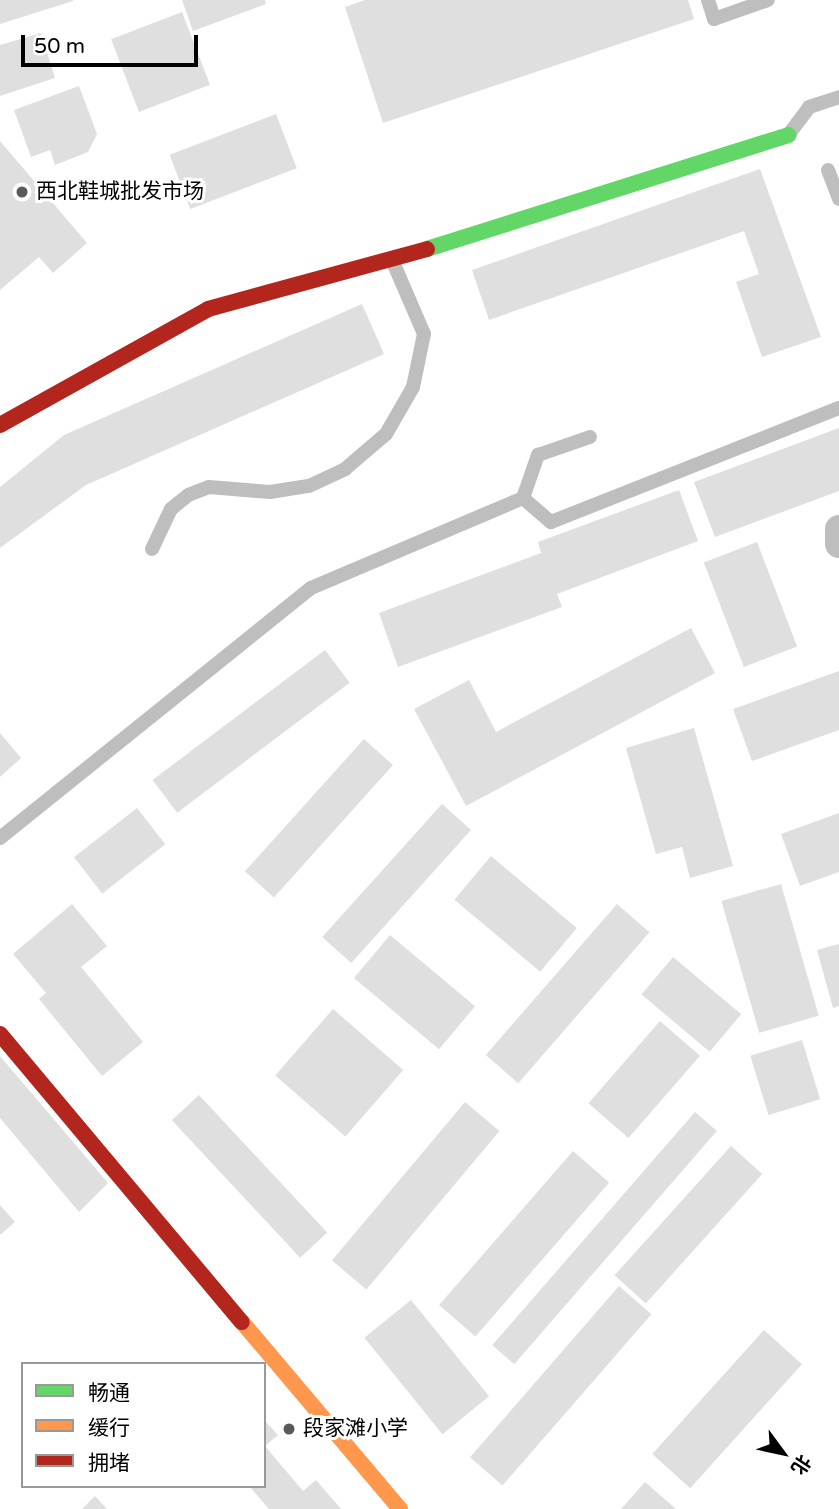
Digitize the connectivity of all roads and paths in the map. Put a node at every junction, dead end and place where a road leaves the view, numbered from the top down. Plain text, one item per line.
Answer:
1 (708, 0) edge
2 (768, 0) edge
3 (839, 97) edge
4 (788, 135) joint
5 (828, 170) dead end
6 (839, 199) edge
7 (392, 261) junction
8 (839, 408) edge
9 (0, 425) edge
10 (590, 437) dead end
11 (523, 498) junction
12 (839, 529) edge
13 (839, 544) edge
14 (152, 549) dead end
15 (0, 838) edge
16 (0, 1034) edge
17 (400, 1509) edge

1 - 2 lane
3 - 4 lane
4 - 7 street
5 - 6 lane
7 - 9 street
7 - 14 lane
8 - 11 lane
10 - 11 lane
11 - 15 lane
12 - 13 street
16 - 17 street

